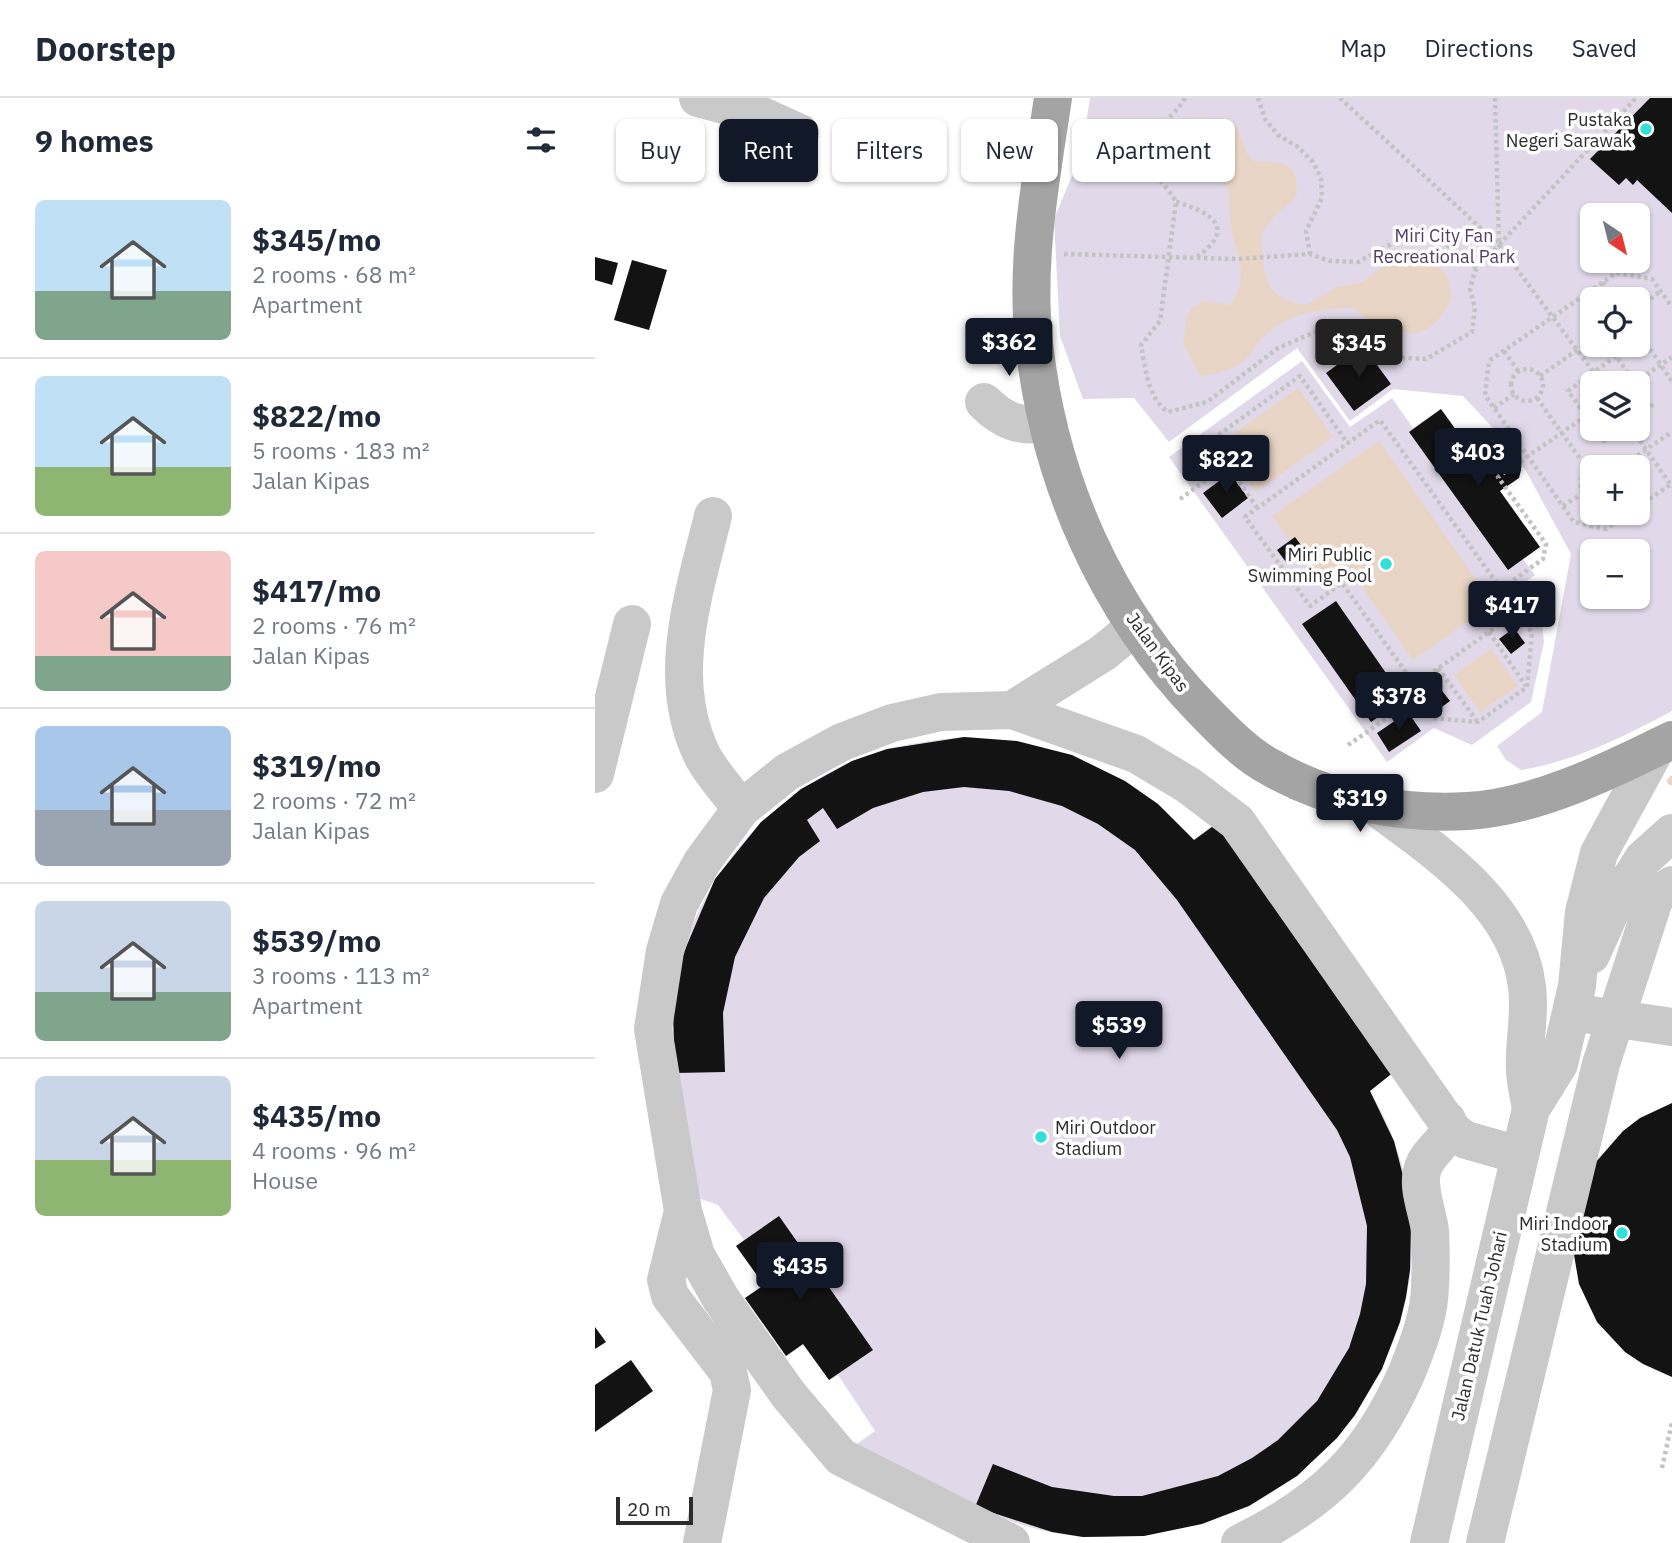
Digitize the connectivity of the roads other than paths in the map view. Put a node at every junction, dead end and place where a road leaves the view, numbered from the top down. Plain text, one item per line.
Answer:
1 (698, 98) edge
2 (1052, 98) edge
3 (769, 119) edge
4 (984, 402) dead end
5 (1047, 423) junction
6 (713, 516) dead end
7 (632, 624) dead end
8 (1136, 626) junction
9 (1012, 710) junction
10 (1664, 744) edge
11 (595, 774) edge
12 (1376, 807) junction
13 (741, 809) junction
14 (1672, 833) edge
15 (1672, 885) edge
16 (1574, 999) junction
17 (1615, 1020) junction
18 (1672, 1027) edge
19 (1531, 1110) junction
20 (1447, 1120) junction
21 (1519, 1155) junction
22 (683, 1211) junction
23 (702, 1543) edge
24 (1010, 1543) edge
25 (1240, 1543) edge
26 (1429, 1543) edge
27 (1485, 1543) edge

1 - 3 lane
2 - 5 main road, Jalan Kipas
4 - 5 lane
5 - 8 main road, Jalan Kipas
6 - 13 lane
7 - 11 lane
8 - 9 lane
8 - 12 main road, Jalan Kipas
9 - 13 lane
9 - 20 lane
10 - 12 main road, Jalan Kipas
10 - 16 lane, Jalan Datuk Tuah Johari
12 - 19 lane, Jalan Datuk Tuah Johari
13 - 22 lane
14 - 16 lane
15 - 17 lane
16 - 17 lane
16 - 19 lane, Jalan Datuk Tuah Johari
17 - 18 lane
17 - 27 lane
19 - 21 lane, Jalan Datuk Tuah Johari
20 - 21 lane
20 - 25 lane
21 - 26 lane, Jalan Datuk Tuah Johari
22 - 23 lane
22 - 24 lane

